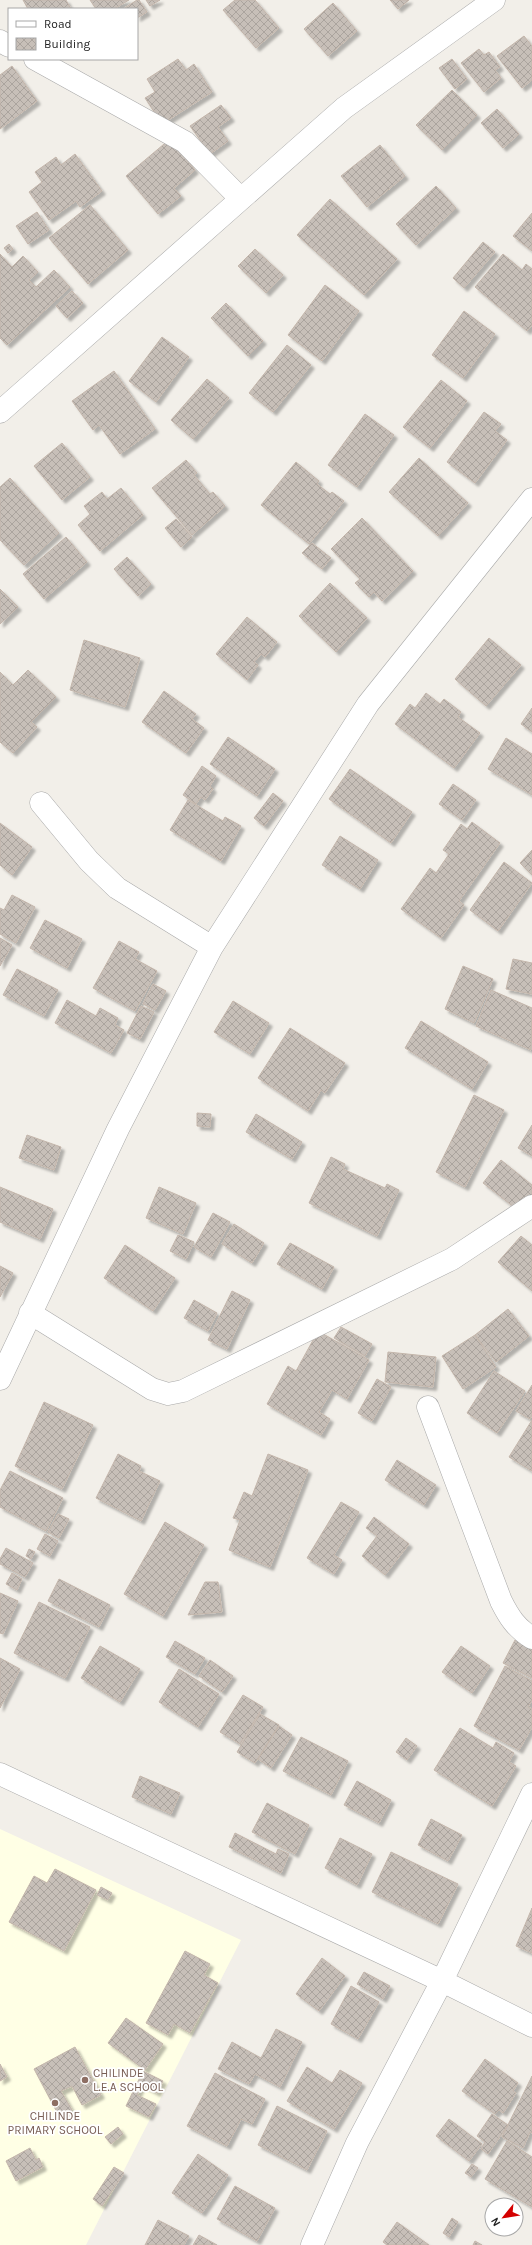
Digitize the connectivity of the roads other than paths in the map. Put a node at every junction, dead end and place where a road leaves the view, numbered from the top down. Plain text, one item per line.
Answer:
1 (494, 0) edge
2 (36, 60) edge
3 (241, 199) junction
4 (0, 412) edge
5 (532, 499) edge
6 (40, 803) dead end
7 (212, 947) junction
8 (532, 1206) edge
9 (30, 1313) junction
10 (0, 1379) edge
11 (428, 1407) dead end
12 (532, 1638) edge
13 (0, 1774) edge
14 (532, 1794) edge
15 (442, 1980) junction
16 (532, 2026) edge
17 (312, 2245) edge

1 - 3 street
2 - 3 street
3 - 4 street
5 - 7 street
6 - 7 street
7 - 9 street
8 - 9 street
9 - 10 street
11 - 12 street
13 - 15 street
14 - 15 street
15 - 16 street
15 - 17 street

